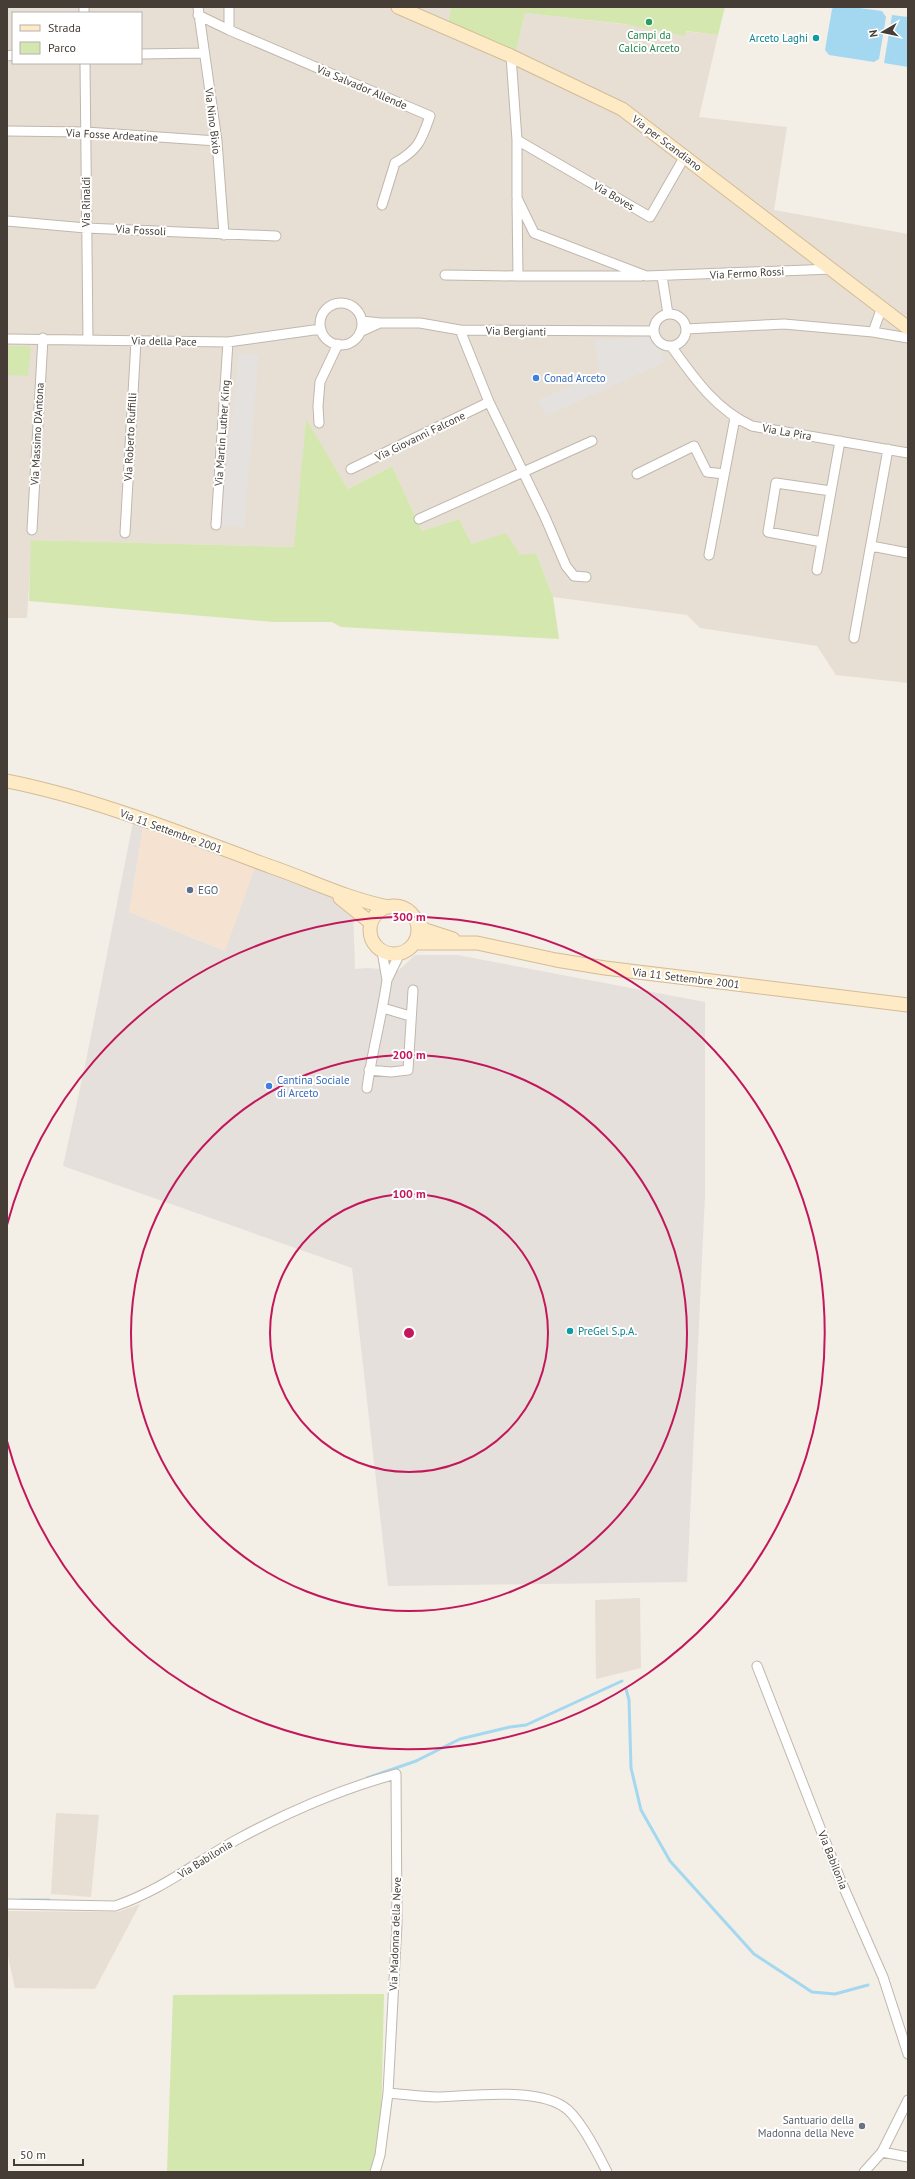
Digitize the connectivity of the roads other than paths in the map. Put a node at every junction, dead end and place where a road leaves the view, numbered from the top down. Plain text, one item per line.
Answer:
1 (229, 7) edge
2 (398, 7) edge
3 (198, 11) edge
4 (229, 30) junction
5 (204, 53) junction
6 (142, 54) edge
7 (512, 56) junction
8 (85, 64) edge
9 (7, 131) edge
10 (86, 132) junction
11 (217, 140) junction
12 (517, 140) junction
13 (685, 156) junction
14 (517, 198) junction
15 (382, 205) dead end
16 (7, 221) edge
17 (86, 228) junction
18 (224, 235) junction
19 (276, 236) dead end
20 (832, 269) junction
21 (445, 274) dead end
22 (518, 276) junction
23 (646, 276) junction
24 (662, 276) junction
25 (882, 307) junction
26 (668, 314) junction
27 (362, 322) junction
28 (380, 323) junction
29 (908, 328) edge
30 (686, 329) junction
31 (321, 330) junction
32 (460, 330) junction
33 (654, 331) junction
34 (360, 332) junction
35 (873, 332) junction
36 (43, 338) junction
37 (908, 338) edge
38 (7, 339) edge
39 (88, 340) junction
40 (136, 341) junction
41 (228, 342) junction
42 (338, 344) junction
43 (672, 346) junction
44 (489, 402) junction
45 (735, 418) junction
46 (319, 423) dead end
47 (592, 440) dead end
48 (840, 441) junction
49 (888, 449) junction
50 (908, 453) edge
51 (351, 469) dead end
52 (524, 472) junction
53 (637, 474) dead end
54 (724, 474) junction
55 (831, 491) junction
56 (419, 519) dead end
57 (216, 525) dead end
58 (32, 530) dead end
59 (125, 533) dead end
60 (822, 542) junction
61 (871, 546) junction
62 (908, 553) edge
63 (709, 555) dead end
64 (817, 570) dead end
65 (586, 577) dead end
66 (854, 638) dead end
67 (7, 781) edge
68 (331, 891) junction
69 (389, 907) junction
70 (371, 923) junction
71 (418, 924) junction
72 (414, 942) junction
73 (464, 942) junction
74 (382, 951) junction
75 (400, 953) junction
76 (387, 980) junction
77 (414, 990) dead end
78 (908, 1005) edge
79 (383, 1008) junction
80 (410, 1016) junction
81 (369, 1070) junction
82 (367, 1088) dead end
83 (757, 1666) dead end
84 (396, 1774) joint
85 (7, 1904) edge
86 (908, 2054) edge
87 (388, 2093) junction
88 (908, 2100) edge
89 (882, 2152) junction
90 (908, 2157) edge
91 (375, 2172) edge
92 (607, 2172) edge
93 (864, 2172) edge

1 - 4 street
2 - 7 main road, Via per Scandiano
3 - 4 street, Via Salvador Allende
3 - 5 street, Via Nino Bixio
4 - 15 street, Via Salvador Allende
5 - 6 street
5 - 11 street, Via Nino Bixio
7 - 12 street, Via Fermo Rossi
7 - 13 main road, Via per Scandiano
8 - 10 street, Via Rinaldi
9 - 10 street, Via Fosse Ardeatine
10 - 11 street, Via Fosse Ardeatine
10 - 17 street, Via Rinaldi
11 - 18 street, Via Nino Bixio
12 - 13 street, Via Boves
12 - 14 street, Via Fermo Rossi
13 - 20 main road, Via per Scandiano
14 - 22 street, Via Fermo Rossi
14 - 23 street, Via Fermo Rossi
16 - 17 street, Via Fossoli
17 - 18 street, Via Fossoli
17 - 39 street, Via Rinaldi
18 - 19 street, Via Fossoli
20 - 24 street, Via Fermo Rossi
20 - 25 main road, Via per Scandiano
21 - 22 street, Via Fermo Rossi
22 - 23 street, Via Fermo Rossi
23 - 24 street, Via Fermo Rossi
24 - 26 street
25 - 29 main road, Via per Scandiano
25 - 35 street
26 - 30 street
26 - 33 street
27 - 28 street, Via Bergianti
27 - 31 street
27 - 34 street
28 - 32 street, Via Bergianti
28 - 34 street, Via Bergianti
30 - 35 street
30 - 43 street
31 - 41 street, Via della Pace
31 - 42 street
32 - 33 street, Via Bergianti
32 - 44 street
33 - 43 street
34 - 42 street, Via Bergianti
35 - 37 street
36 - 38 street, Via della Pace
36 - 39 street, Via della Pace
36 - 58 street, Via Massimo D'Antona
39 - 40 street, Via della Pace
40 - 41 street, Via della Pace
40 - 59 street, Via Roberto Ruffilli
41 - 57 street, Via Martin Luther King
42 - 46 street
43 - 45 street, Via La Pira
44 - 51 street, Via Giovanni Falcone
44 - 52 street
45 - 48 street, Via La Pira
45 - 54 street
47 - 52 street
48 - 49 street, Via La Pira
48 - 55 street
49 - 50 street, Via La Pira
49 - 61 street
52 - 56 street
52 - 65 street
53 - 54 street
54 - 63 street
55 - 60 street
55 - 60 street
60 - 64 street
61 - 62 street
61 - 66 street
67 - 68 main road, Via 11 Settembre 2001
68 - 69 main road, Via 11 Settembre 2001
68 - 70 main road, Via 11 Settembre 2001
69 - 70 main road
69 - 71 main road, Via 11 Settembre 2001
70 - 74 main road
71 - 72 main road
71 - 73 main road, Via 11 Settembre 2001
72 - 73 main road, Via 11 Settembre 2001
72 - 75 main road
73 - 78 main road, Via 11 Settembre 2001
74 - 75 main road
74 - 76 street
75 - 76 street
76 - 79 street
77 - 80 street
79 - 80 street
79 - 81 street
80 - 81 street
81 - 82 street
83 - 86 street, Via Babilonia
84 - 85 street, Via Babilonia
84 - 87 street, Via Madonna della Neve
87 - 91 street, Via Madonna della Neve
87 - 92 street
88 - 89 street
89 - 90 street
89 - 93 street

